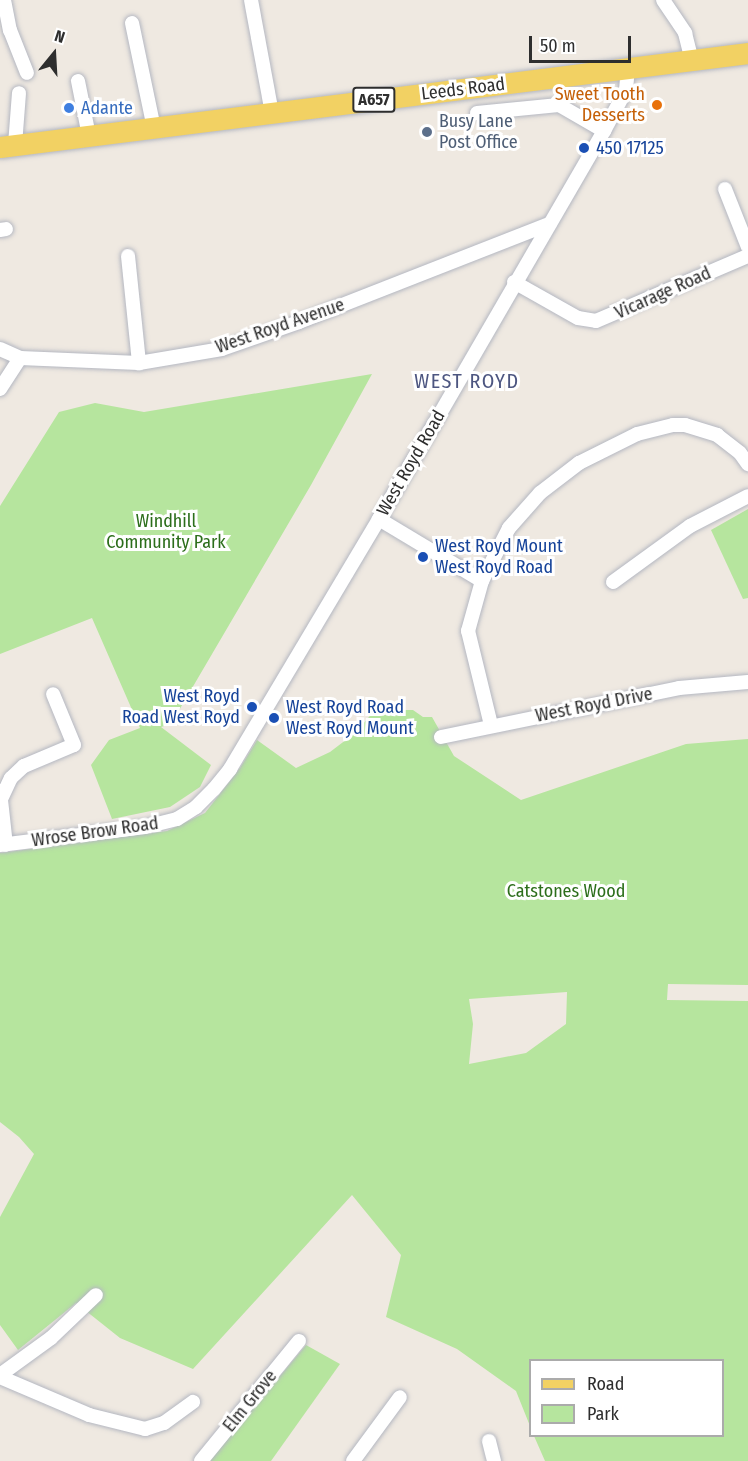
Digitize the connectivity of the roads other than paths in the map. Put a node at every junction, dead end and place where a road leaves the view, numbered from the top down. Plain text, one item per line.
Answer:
1 (4, 0) edge
2 (251, 0) edge
3 (663, 0) edge
4 (132, 23) dead end
5 (748, 53) edge
6 (692, 61) junction
7 (628, 68) junction
8 (27, 73) dead end
9 (78, 81) dead end
10 (19, 93) dead end
11 (272, 112) junction
12 (477, 113) dead end
13 (154, 128) junction
14 (604, 130) junction
15 (89, 136) junction
16 (8, 146) edge
17 (725, 189) dead end
18 (549, 224) junction
19 (748, 247) edge
20 (748, 255) edge
21 (128, 256) dead end
22 (514, 282) junction
23 (0, 349) edge
24 (20, 358) junction
25 (139, 363) junction
26 (0, 389) edge
27 (748, 464) edge
28 (748, 496) edge
29 (379, 519) junction
30 (482, 581) junction
31 (613, 582) dead end
32 (748, 682) edge
33 (53, 694) dead end
34 (491, 725) junction
35 (441, 737) dead end
36 (214, 789) joint
37 (1, 794) edge
38 (3, 845) edge
39 (96, 1295) dead end
40 (299, 1341) dead end
41 (0, 1376) edge
42 (400, 1397) dead end
43 (193, 1402) dead end
44 (489, 1441) dead end
45 (201, 1461) edge
46 (353, 1461) edge
47 (494, 1461) edge

1 - 8 street
2 - 11 street
3 - 6 street
4 - 13 street
5 - 6 main road, Leeds Road / A657
6 - 7 main road, Leeds Road / A657
7 - 11 main road, Leeds Road / A657
7 - 14 street, West Royd Road
9 - 15 street
10 - 16 street
11 - 13 main road, Leeds Road / A657
12 - 14 street
13 - 15 main road, Leeds Road / A657
14 - 18 street, West Royd Road
15 - 16 main road, Leeds Road / A657
17 - 19 street
18 - 22 street, West Royd Road
18 - 25 street, West Royd Avenue
20 - 22 street, Vicarage Road
21 - 25 street
22 - 29 street, West Royd Road
23 - 24 street, West Royd Avenue
24 - 25 street, West Royd Avenue
24 - 26 street
27 - 30 street
28 - 31 street
29 - 30 street
29 - 36 street, West Royd Road
30 - 34 street
32 - 34 street, West Royd Drive
33 - 37 street
34 - 35 street, West Royd Drive
36 - 38 street, Wrose Brow Road
37 - 38 street
39 - 41 street
40 - 45 street, Elm Grove
41 - 43 street
42 - 46 street
44 - 47 street

